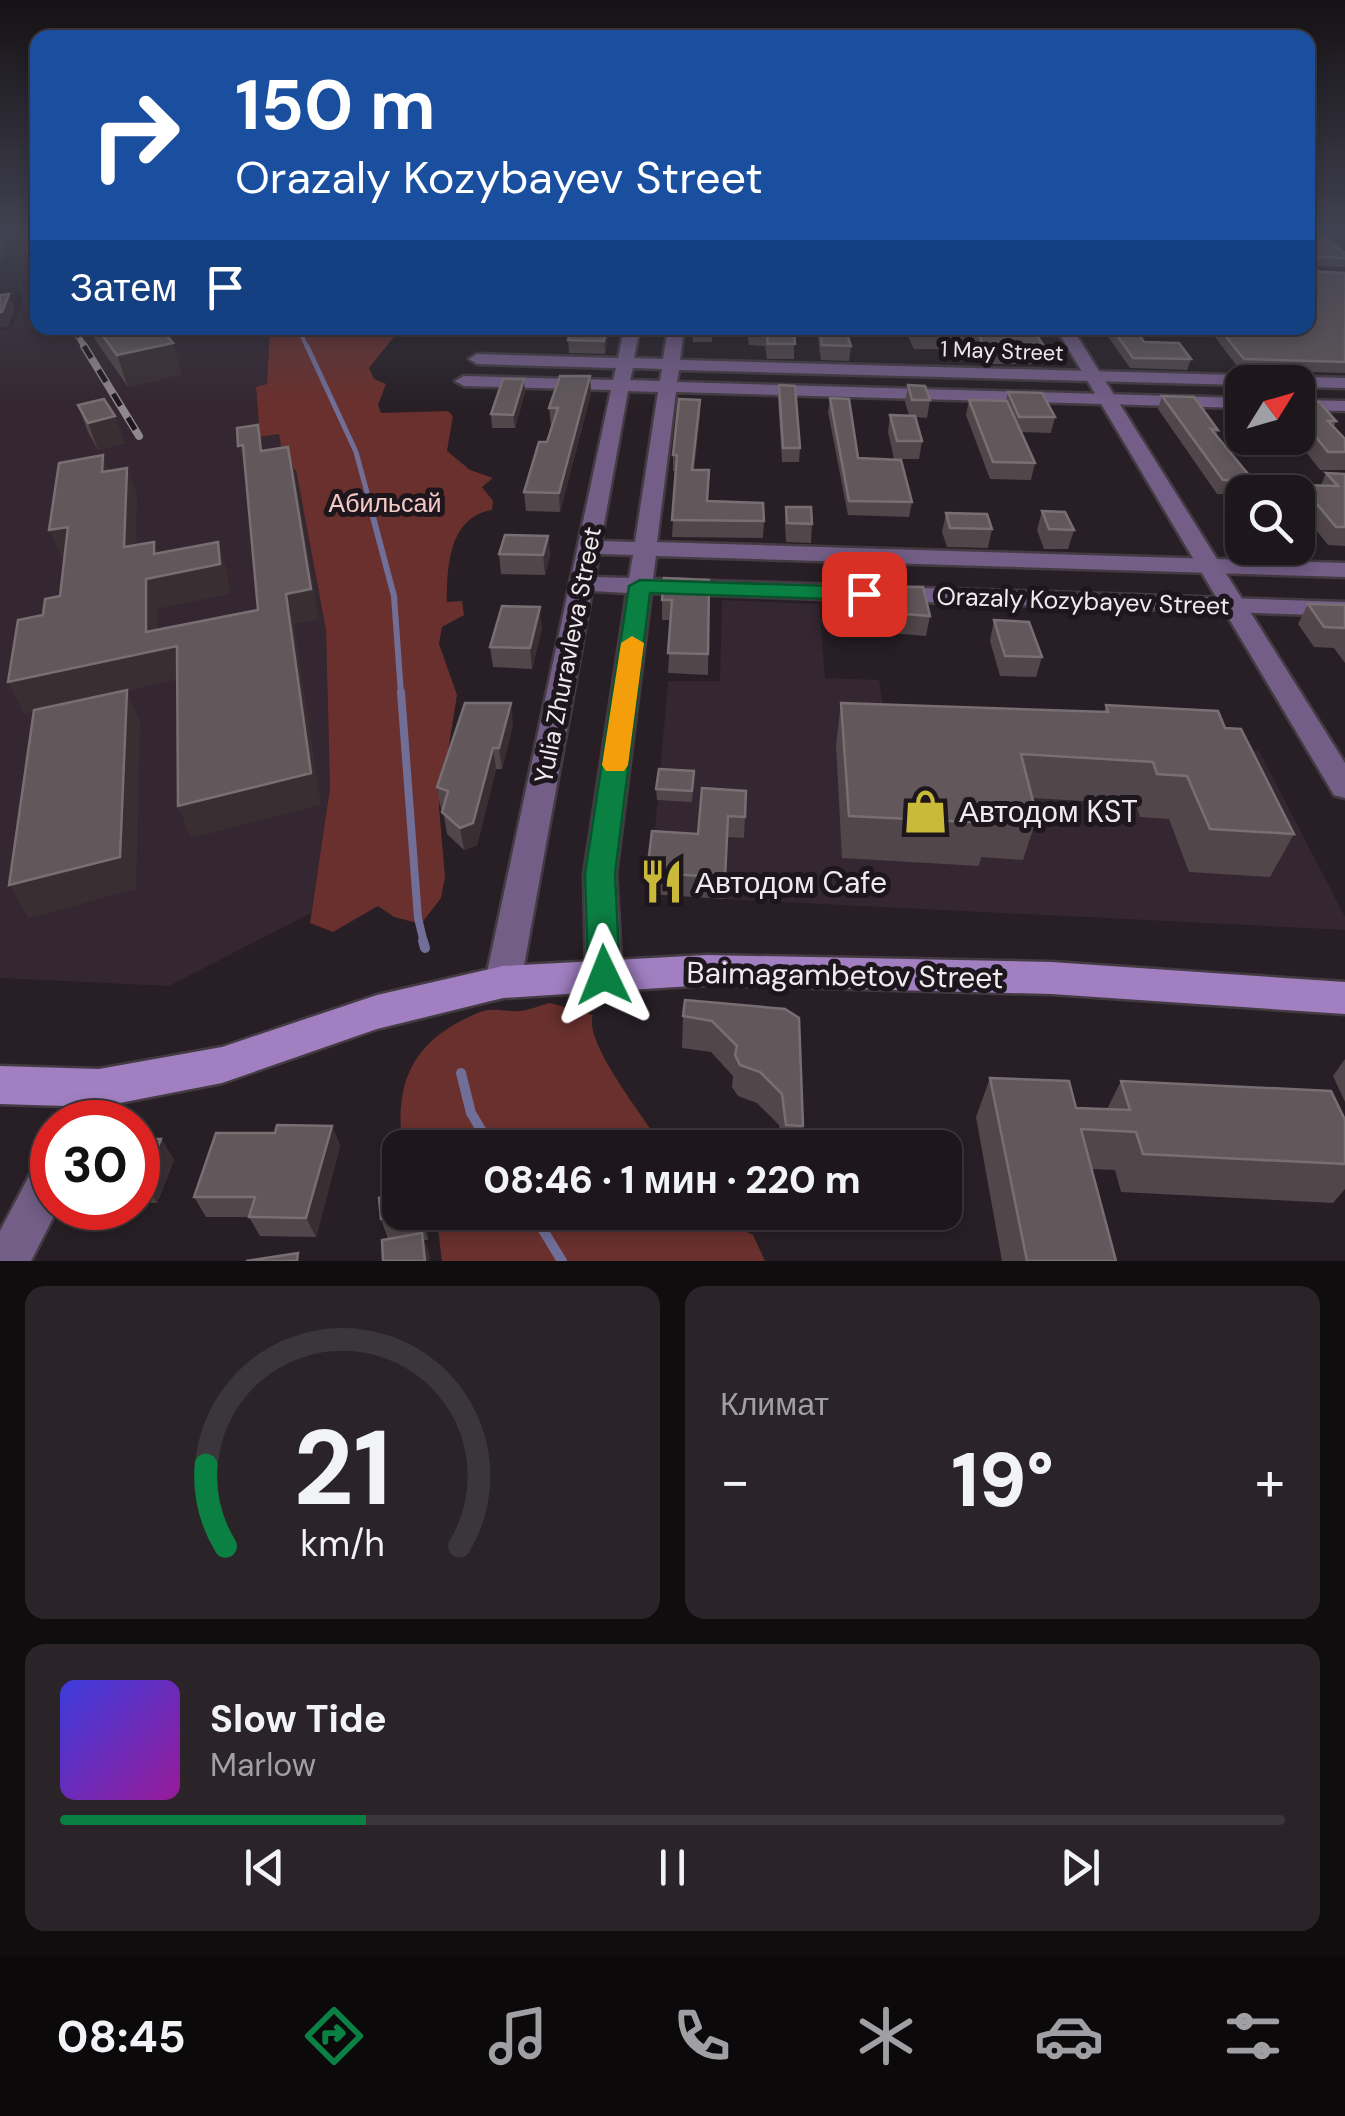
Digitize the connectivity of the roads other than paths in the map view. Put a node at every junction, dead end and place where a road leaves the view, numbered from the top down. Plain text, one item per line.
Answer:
1 (631, 335) edge
2 (675, 335) edge
3 (1068, 335) edge
4 (477, 359) dead end
5 (623, 374) junction
6 (669, 376) junction
7 (1093, 376) junction
8 (464, 381) dead end
9 (1345, 383) edge
10 (1108, 399) junction
11 (1225, 402) edge
12 (1315, 405) edge
13 (1345, 406) edge
14 (588, 548) junction
15 (645, 549) junction
16 (1210, 566) junction
17 (1345, 570) edge
18 (582, 584) junction
19 (640, 586) junction
20 (1234, 606) junction
21 (1345, 610) edge
22 (1345, 787) edge
23 (604, 975) junction
24 (502, 982) junction
25 (1345, 998) edge
26 (0, 1085) edge
27 (64, 1100) edge
28 (109, 1100) edge
29 (30, 1218) edge
30 (8, 1261) edge

1 - 5 street, Yulia Zhuravleva Street
2 - 6 street
3 - 7 street
4 - 5 street, 1 May Street
5 - 6 street, 1 May Street
5 - 8 street, 1 May Street
5 - 14 street, Yulia Zhuravleva Street
6 - 7 street, 1 May Street
6 - 10 street, 1 May Street
6 - 15 street
7 - 9 street, 1 May Street
7 - 10 street
10 - 11 street, 1 May Street
10 - 16 street
12 - 13 street
14 - 15 street, Orazaly Kozybayev Street
14 - 18 street, Yulia Zhuravleva Street
15 - 16 street, Orazaly Kozybayev Street
15 - 19 street
16 - 17 street, Orazaly Kozybayev Street
16 - 20 street
18 - 19 street, Orazaly Kozybayev Street
18 - 24 street, Yulia Zhuravleva Street
19 - 20 street, Orazaly Kozybayev Street
19 - 23 street
20 - 21 street, Orazaly Kozybayev Street
20 - 22 street
23 - 24 main road, Baimagambetov Street
23 - 25 main road, Baimagambetov Street
24 - 28 main road, Baimagambetov Street
26 - 27 main road, Baimagambetov Street
29 - 30 street

